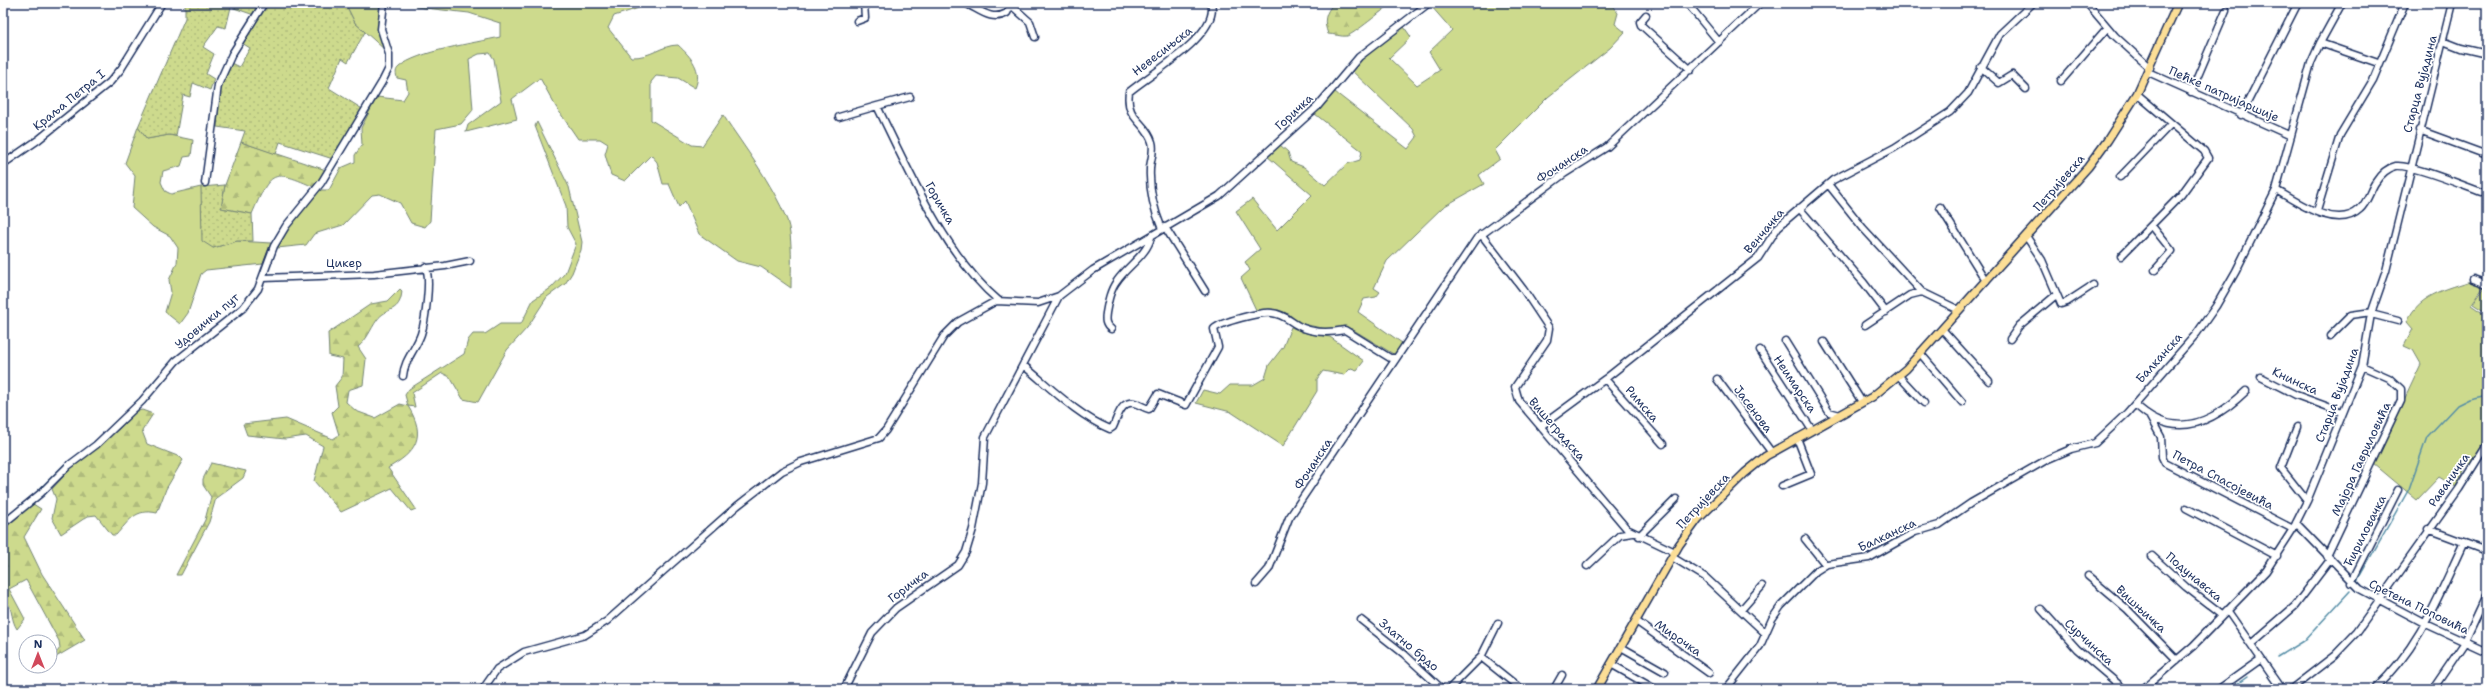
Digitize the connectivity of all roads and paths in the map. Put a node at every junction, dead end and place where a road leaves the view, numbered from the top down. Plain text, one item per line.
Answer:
1 (162, 3) edge
2 (264, 3) edge
3 (384, 3) edge
4 (864, 3) edge
5 (965, 3) edge
6 (1211, 3) edge
7 (1429, 3) edge
8 (1687, 3) edge
9 (1760, 3) edge
10 (2032, 3) edge
11 (2087, 3) edge
12 (2178, 3) edge
13 (2298, 3) edge
14 (2342, 3) edge
15 (2405, 3) edge
16 (2452, 3) edge
17 (1012, 4) edge
18 (1752, 5) edge
19 (2226, 10) dead end
20 (1646, 15) dead end
21 (857, 20) dead end
22 (2107, 28) junction
23 (1035, 37) dead end
24 (2443, 41) junction
25 (1719, 42) junction
26 (2320, 43) junction
27 (2487, 54) edge
28 (2378, 64) junction
29 (1980, 67) junction
30 (1691, 70) junction
31 (2149, 70) junction
32 (2061, 81) dead end
33 (2026, 89) dead end
34 (2191, 92) junction
35 (2137, 94) junction
36 (910, 97) dead end
37 (877, 106) junction
38 (2240, 115) junction
39 (839, 117) dead end
40 (2171, 124) junction
41 (2419, 130) junction
42 (2291, 136) junction
43 (2487, 155) edge
44 (3, 164) edge
45 (2410, 168) junction
46 (2120, 177) dead end
47 (205, 183) dead end
48 (1828, 184) junction
49 (2276, 190) junction
50 (2481, 192) dead end
51 (1940, 207) dead end
52 (1799, 208) junction
53 (2317, 211) junction
54 (2152, 226) junction
55 (1164, 228) junction
56 (1481, 234) junction
57 (2026, 236) junction
58 (1151, 237) junction
59 (2120, 256) dead end
60 (470, 261) dead end
61 (425, 267) junction
62 (2155, 270) dead end
63 (263, 278) junction
64 (2473, 279) dead end
65 (1986, 280) junction
66 (2487, 284) edge
67 (2092, 285) dead end
68 (1205, 291) dead end
69 (1922, 292) junction
70 (2056, 295) junction
71 (1060, 296) junction
72 (1000, 301) junction
73 (1959, 310) junction
74 (1886, 312) junction
75 (2372, 313) junction
76 (2398, 321) dead end
77 (1865, 325) dead end
78 (1112, 329) dead end
79 (1942, 329) junction
80 (2330, 336) dead end
81 (2010, 339) dead end
82 (1785, 341) dead end
83 (1824, 342) dead end
84 (1760, 350) dead end
85 (1920, 353) junction
86 (1396, 358) junction
87 (1023, 365) junction
88 (2362, 366) junction
89 (403, 376) dead end
90 (1899, 376) junction
91 (2261, 378) dead end
92 (1606, 379) junction
93 (1717, 379) dead end
94 (1989, 381) dead end
95 (2246, 391) dead end
96 (1862, 402) junction
97 (1962, 402) dead end
98 (1924, 403) dead end
99 (2135, 404) junction
100 (2342, 412) junction
101 (1840, 414) junction
102 (2150, 417) junction
103 (1541, 426) junction
104 (2297, 426) dead end
105 (1812, 430) junction
106 (1797, 438) junction
107 (1663, 444) dead end
108 (2487, 444) edge
109 (1772, 453) junction
110 (1782, 486) dead end
111 (2398, 490) dead end
112 (1676, 499) dead end
113 (2307, 502) junction
114 (2186, 508) dead end
115 (3, 524) edge
116 (2295, 526) junction
117 (2428, 529) junction
118 (1632, 533) junction
119 (1639, 536) junction
120 (1805, 539) dead end
121 (2464, 542) junction
122 (2487, 551) edge
123 (1673, 555) junction
124 (2152, 556) dead end
125 (2277, 556) junction
126 (2329, 558) junction
127 (1825, 564) junction
128 (1587, 566) dead end
129 (2088, 576) dead end
130 (2351, 583) junction
131 (1256, 584) dead end
132 (1762, 586) dead end
133 (2487, 595) edge
134 (2378, 601) junction
135 (2041, 609) dead end
136 (1741, 610) junction
137 (2228, 610) junction
138 (2222, 615) junction
139 (1360, 620) dead end
140 (1636, 621) junction
141 (1498, 623) dead end
142 (2426, 624) junction
143 (1765, 633) junction
144 (2465, 642) junction
145 (2251, 644) junction
146 (1621, 647) junction
147 (2487, 652) edge
148 (1482, 657) junction
149 (2261, 659) junction
150 (2177, 660) junction
151 (1611, 664) junction
152 (1665, 672) dead end
153 (1708, 673) dead end
154 (1562, 675) dead end
155 (483, 689) edge
156 (844, 689) edge
157 (1442, 689) edge
158 (1449, 689) edge
159 (1521, 689) edge
160 (1554, 689) edge
161 (1597, 689) edge
162 (1655, 689) edge
163 (1726, 689) edge
164 (2124, 689) edge
165 (2143, 689) edge
166 (2220, 689) edge
167 (2282, 689) edge
168 (2291, 689) edge
169 (2375, 689) edge
170 (2433, 689) edge

1 - 44 street, Краља Петра I
2 - 47 street
3 - 63 street, Удовички пут
4 - 21 street
5 - 17 street
6 - 55 street, Невесињска
7 - 55 street, Горичка
8 - 25 street
9 - 18 street, Фочанска
10 - 29 street, Венчачка
11 - 22 street, Пећке патријаршије
12 - 31 main road, Петријевска
13 - 38 street
14 - 26 street, Балканска
15 - 28 street
16 - 24 street, Старца Вујадина
17 - 23 street
18 - 25 street, Фочанска
19 - 34 street
20 - 30 street
22 - 31 street, Пећке патријаршије
22 - 32 street
24 - 27 street
24 - 41 street, Старца Вујадина
25 - 30 street, Фочанска
26 - 28 street
26 - 42 street, Балканска
28 - 53 street
29 - 33 street
29 - 48 street, Венчачка
30 - 56 street, Фочанска
31 - 34 street, Пећке патријаршије
31 - 35 main road, Петријевска
34 - 38 street, Пећке патријаршије
35 - 40 street
35 - 57 main road, Петријевска
36 - 37 street
37 - 39 street
37 - 72 street, Горичка
38 - 42 street, Пећке патријаршије
40 - 46 street
40 - 54 street
41 - 43 street
41 - 45 street, Старца Вујадина
42 - 49 street, Балканска
45 - 50 street
45 - 53 street
45 - 75 street, Старца Вујадина
48 - 52 street, Венчачка
48 - 69 street
49 - 53 street
49 - 99 street, Балканска
51 - 65 street
52 - 74 street
52 - 92 street, Венчачка
54 - 59 street
54 - 62 street
55 - 58 street, Горичка
55 - 68 street
56 - 86 street, Фочанска
56 - 103 street, Вишеградска
57 - 65 main road, Петријевска
57 - 70 street
58 - 71 street, Горичка
58 - 78 street, Горичка
60 - 61 street, Цикер
61 - 63 street, Цикер
61 - 89 street
63 - 115 street, Удовички пут
64 - 66 street
65 - 73 main road, Петријевска
67 - 70 street
69 - 73 street
69 - 74 street
70 - 81 street
71 - 72 street, Горичка
71 - 87 street, Горичка
72 - 155 street, Горичка
73 - 79 main road, Петријевска
74 - 77 street
75 - 76 street
75 - 80 street
75 - 88 street, Старца Вујадина
79 - 85 main road, Петријевска
79 - 94 street
82 - 101 street
83 - 96 street
84 - 105 street, Неимарска
85 - 90 main road, Петријевска
85 - 97 street
86 - 87 street
86 - 131 street, Фочанска
87 - 156 street, Горичка
88 - 100 street, Старца Вујадина
88 - 126 street, Мајора Гавриловића
90 - 96 main road, Петријевска
90 - 98 street
91 - 100 street, Книнска
92 - 103 street, Венчачка
92 - 107 street, Римска
93 - 109 street, Јасенова
95 - 102 street
96 - 101 main road, Петријевска
99 - 102 street
99 - 127 street, Балканска
100 - 113 street, Старца Вујадина
101 - 105 main road, Петријевска
102 - 116 street, Петра Спасојевића
103 - 118 street, Вишеградска
104 - 113 street
105 - 106 main road, Петријевска
106 - 109 main road, Петријевска
106 - 110 street
108 - 117 street, Раваничка
109 - 123 main road, Петријевска
111 - 130 street, Ћириловачка
112 - 119 street
113 - 116 street, Старца Вујадина
114 - 125 street
116 - 125 street, Старца Вујадина
116 - 126 street, Сретена Поповића
117 - 121 street
117 - 134 street, Раваничка
118 - 119 street, Вишеградска
118 - 128 street
119 - 123 street, Вишеградска
120 - 127 street
121 - 122 street
121 - 142 street
123 - 136 street, Вишеградска
123 - 140 main road, Петријевска
124 - 138 street, Подунавска
125 - 137 street, Старца Вујадина
126 - 130 street, Сретена Поповића
126 - 145 street, Мајора Гавриловића
127 - 143 street
129 - 150 street, Вишњичка
130 - 134 street, Сретена Поповића
132 - 136 street
133 - 144 street
134 - 142 street, Сретена Поповића
134 - 168 street, Раваничка
135 - 164 street, Сурчинска
136 - 143 street, Вишеградска
137 - 138 street, Старца Вујадина
137 - 145 street
138 - 150 street, Старца Вујадина
139 - 157 street, Златно брдо
140 - 146 main road, Петријевска
140 - 153 street, Мирочка
141 - 148 street
142 - 144 street, Сретена Поповића
142 - 169 street
143 - 163 street
144 - 147 street, Сретена Поповића
144 - 170 street
145 - 149 street
146 - 151 main road, Петријевска
146 - 152 street
148 - 158 street
148 - 159 street
149 - 166 street
149 - 167 street
150 - 165 street, Старца Вујадина
151 - 161 main road, Петријевска
151 - 162 street
154 - 160 street

